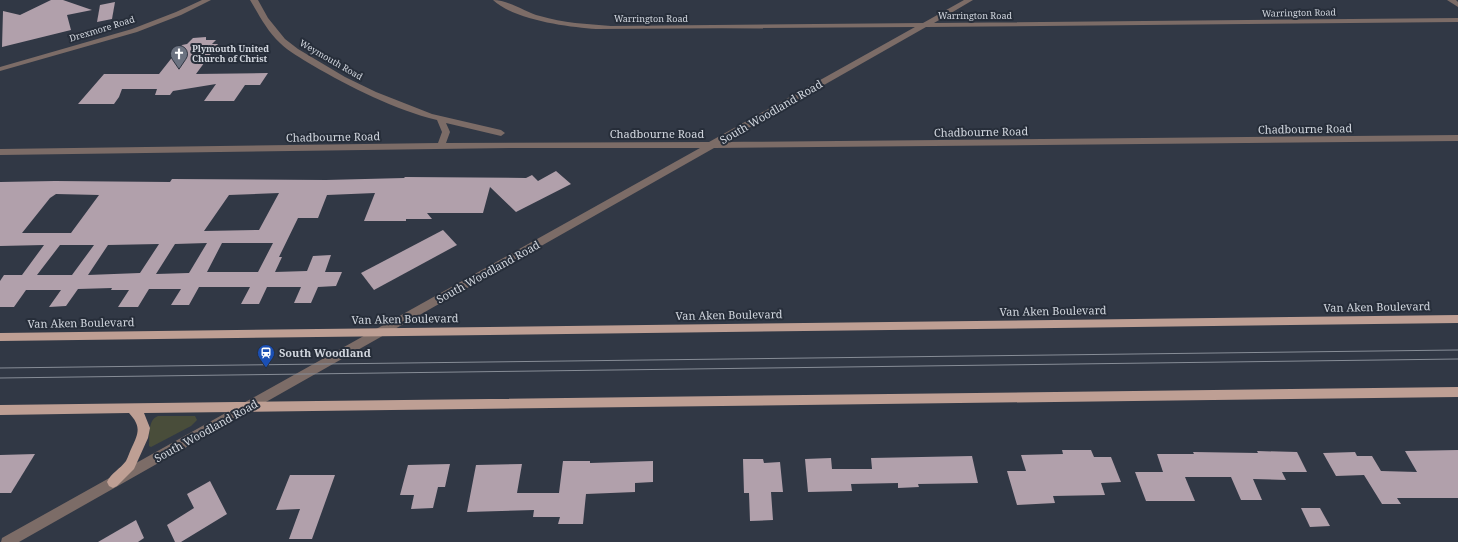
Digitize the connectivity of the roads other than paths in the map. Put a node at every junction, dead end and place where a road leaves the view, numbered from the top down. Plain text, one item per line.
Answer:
1 (207, 0) edge
2 (254, 0) edge
3 (497, 0) edge
4 (969, 0) edge
5 (1451, 0) edge
6 (1458, 5) edge
7 (1458, 20) edge
8 (923, 26) junction
9 (0, 69) edge
10 (440, 120) junction
11 (501, 133) dead end
12 (1458, 138) edge
13 (712, 145) junction
14 (441, 146) junction
15 (0, 152) edge
16 (1458, 319) edge
17 (378, 333) junction
18 (0, 337) edge
19 (1458, 392) edge
20 (248, 407) junction
21 (131, 408) junction
22 (0, 410) edge
23 (113, 482) junction
24 (7, 542) edge

1 - 9 street, Drexmore Road
2 - 10 street, Weymouth Road
3 - 8 street, Warrington Road
4 - 8 street, South Woodland Road
5 - 6 street
7 - 8 street, Warrington Road
8 - 13 street, South Woodland Road
10 - 11 street, Weymouth Road
10 - 14 street
12 - 13 street, Chadbourne Road
13 - 14 street, Chadbourne Road
13 - 17 street, South Woodland Road
14 - 15 street, Chadbourne Road
16 - 17 main road, Van Aken Boulevard
17 - 18 main road, Van Aken Boulevard
17 - 20 street, South Woodland Road
19 - 20 main road
20 - 21 main road
20 - 23 street, South Woodland Road
21 - 22 main road
21 - 23 main road
23 - 24 street, South Woodland Road

